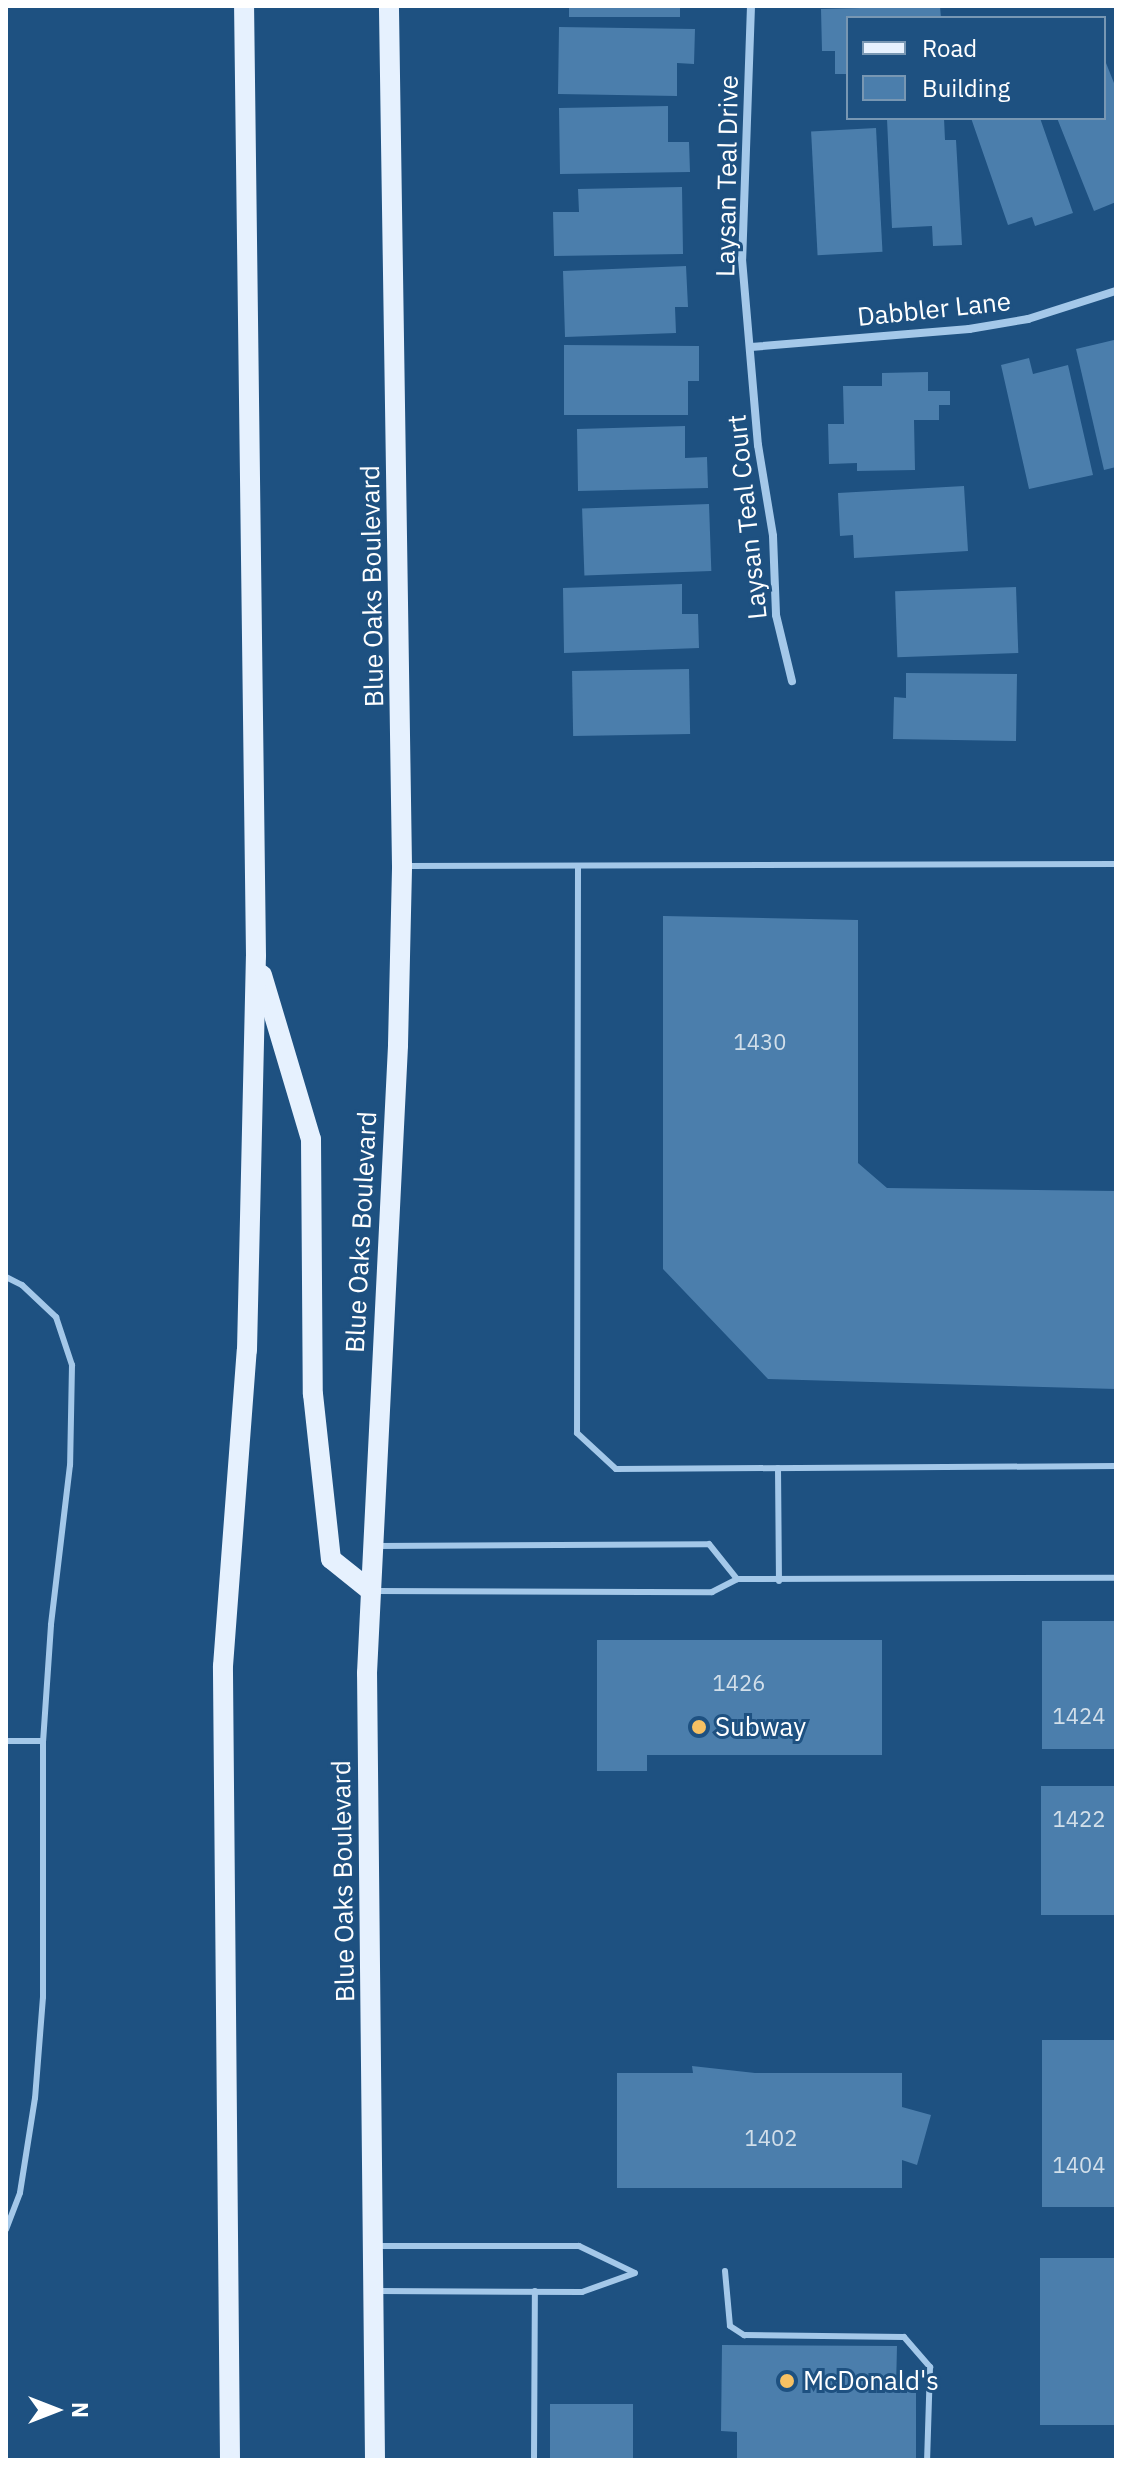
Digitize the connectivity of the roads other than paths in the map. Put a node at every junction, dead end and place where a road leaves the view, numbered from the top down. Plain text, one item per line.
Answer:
1 (244, 6) edge
2 (389, 6) edge
3 (751, 6) edge
4 (1116, 291) edge
5 (751, 347) junction
6 (792, 681) dead end
7 (1116, 864) edge
8 (402, 866) junction
9 (578, 867) junction
10 (256, 956) junction
11 (6, 1277) edge
12 (1116, 1466) edge
13 (778, 1468) junction
14 (375, 1546) junction
15 (1116, 1578) edge
16 (737, 1579) junction
17 (779, 1581) junction
18 (371, 1591) junction
19 (6, 1741) edge
20 (43, 1741) junction
21 (6, 2229) edge
22 (373, 2246) junction
23 (725, 2271) dead end
24 (374, 2291) junction
25 (535, 2291) junction
26 (230, 2460) edge
27 (375, 2460) edge
28 (534, 2460) edge
29 (927, 2460) edge

1 - 10 main road
2 - 8 main road, Blue Oaks Boulevard
3 - 5 street, Laysan Teal Drive
4 - 5 street, Dabbler Lane
5 - 6 street, Laysan Teal Court
7 - 9 lane
8 - 9 lane
8 - 14 main road, Blue Oaks Boulevard
9 - 13 lane
10 - 18 main road
10 - 26 main road
11 - 20 lane
12 - 13 lane
13 - 17 lane
14 - 16 lane
14 - 18 main road, Blue Oaks Boulevard
15 - 17 lane
16 - 17 lane
16 - 18 lane
18 - 22 main road, Blue Oaks Boulevard
19 - 20 lane
20 - 21 lane
22 - 24 main road, Blue Oaks Boulevard
22 - 25 lane
23 - 29 lane
24 - 25 lane
24 - 27 main road, Blue Oaks Boulevard
25 - 28 lane

